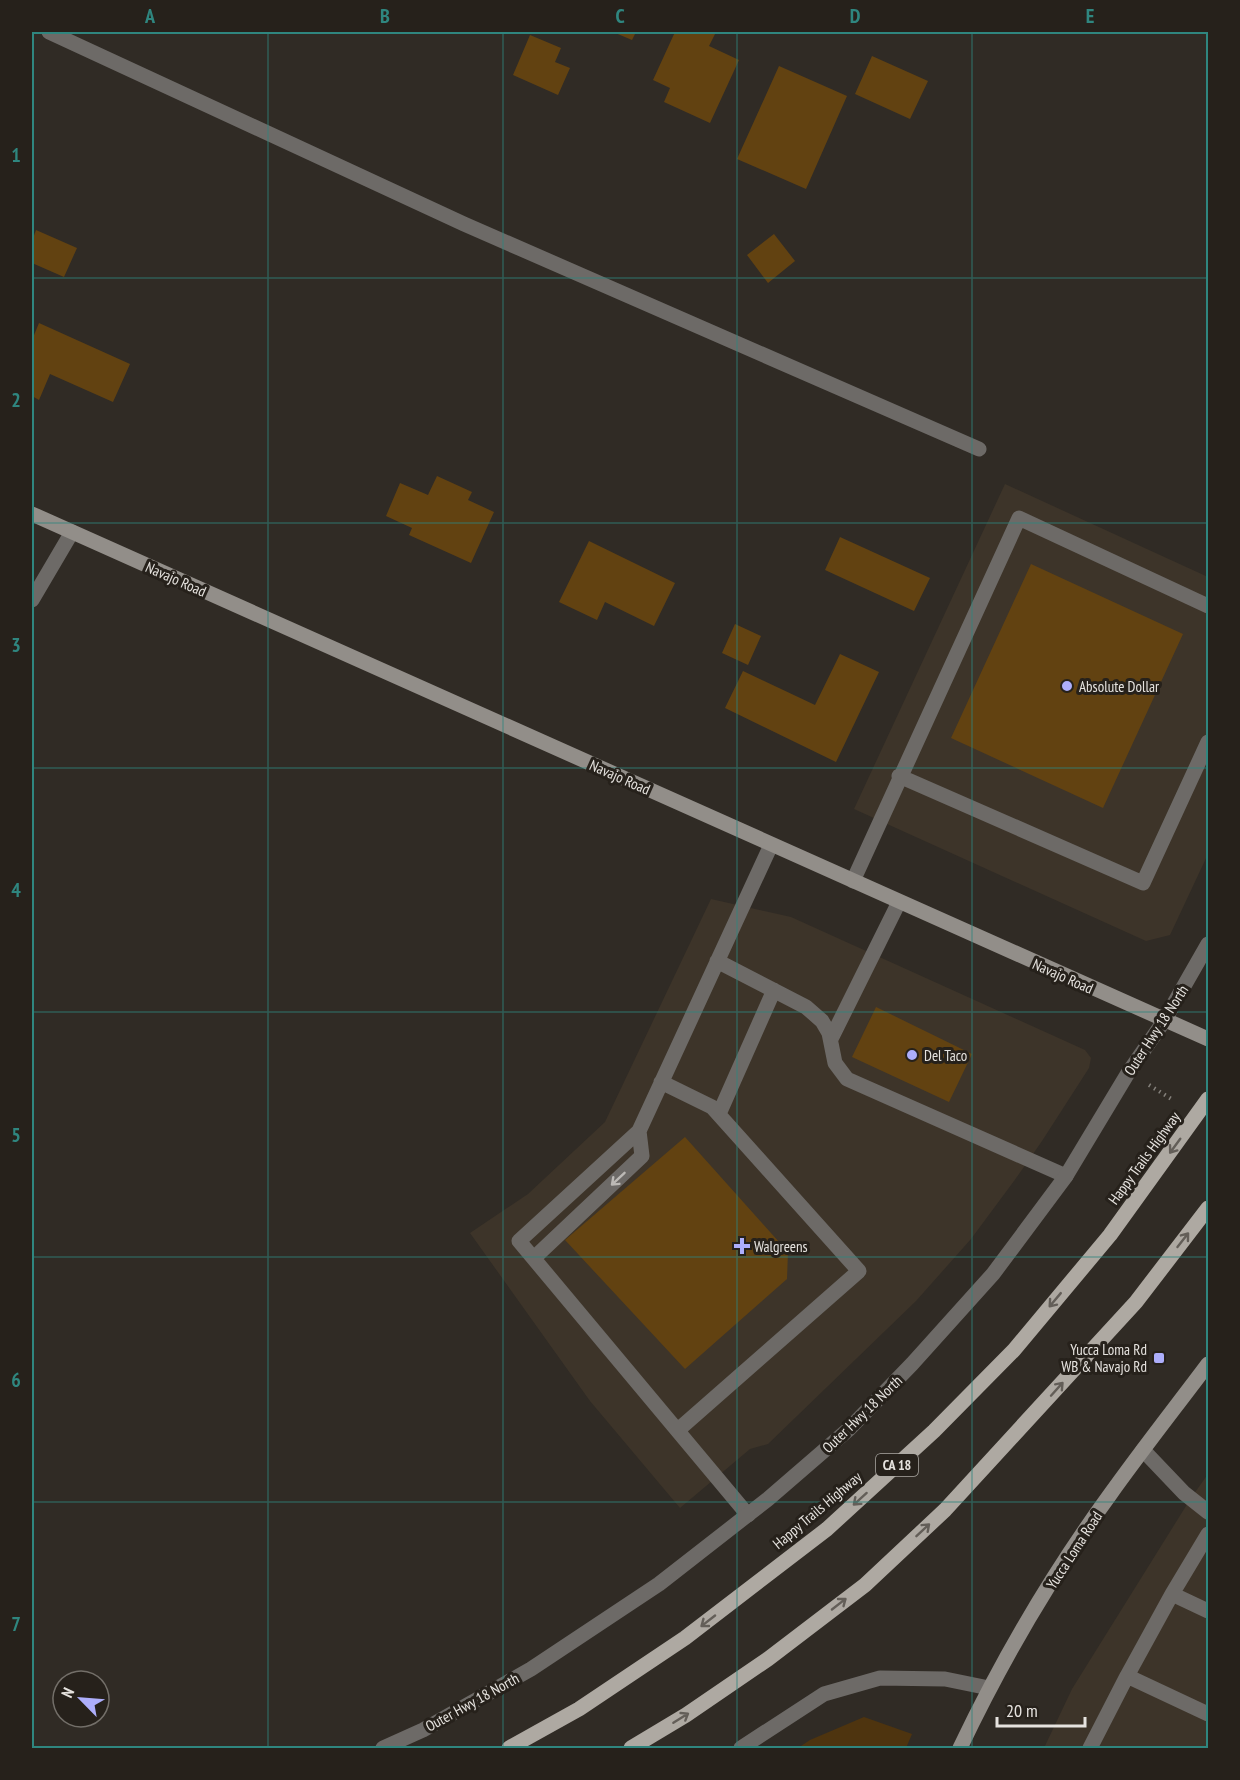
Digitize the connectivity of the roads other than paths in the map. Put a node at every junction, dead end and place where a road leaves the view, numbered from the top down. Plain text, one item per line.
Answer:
1 (49, 32) edge
2 (979, 449) dead end
3 (32, 514) edge
4 (72, 532) junction
5 (32, 600) edge
6 (1209, 606) edge
7 (1209, 742) edge
8 (900, 776) junction
9 (771, 845) junction
10 (853, 881) junction
11 (899, 902) junction
12 (1209, 944) edge
13 (717, 961) junction
14 (774, 990) junction
15 (1164, 1020) junction
16 (831, 1039) junction
17 (1209, 1039) edge
18 (661, 1082) junction
19 (1209, 1099) edge
20 (719, 1114) junction
21 (639, 1131) junction
22 (1066, 1176) junction
23 (1209, 1208) edge
24 (534, 1258) junction
25 (1209, 1364) edge
26 (678, 1430) junction
27 (1143, 1450) junction
28 (1209, 1512) edge
29 (748, 1515) junction
30 (1209, 1534) edge
31 (1172, 1594) junction
32 (1209, 1611) edge
33 (1127, 1676) junction
34 (989, 1688) junction
35 (1209, 1714) edge
36 (1091, 1748) edge
37 (383, 1749) edge
38 (509, 1749) edge
39 (631, 1749) edge
40 (741, 1749) edge
41 (960, 1749) edge

1 - 2 street
3 - 4 main road, Navajo Road
4 - 5 street
4 - 9 main road, Navajo Road
6 - 8 street
7 - 8 street
8 - 10 street
9 - 10 main road, Navajo Road
9 - 13 street
10 - 11 main road, Navajo Road
11 - 15 main road, Navajo Road
11 - 16 street
12 - 15 street, Outer Hwy 18 North
13 - 14 street
13 - 18 street
14 - 16 street
14 - 20 street
15 - 17 main road, Navajo Road
15 - 22 street, Outer Hwy 18 North
16 - 22 street
18 - 20 street
18 - 21 street
19 -> 38 main road, Happy Trails Highway / CA 18
20 - 26 street
21 -> 24 street
21 - 24 street
22 - 29 street, Outer Hwy 18 North
39 -> 23 main road
24 - 26 street
25 - 27 main road, Yucca Loma Road
26 - 29 street
27 - 28 street
27 - 34 main road, Yucca Loma Road
29 - 37 street, Outer Hwy 18 North
30 - 31 street
31 - 32 street
31 - 33 street
33 - 35 street
33 - 36 street
34 - 40 street
34 - 41 main road, Yucca Loma Road

